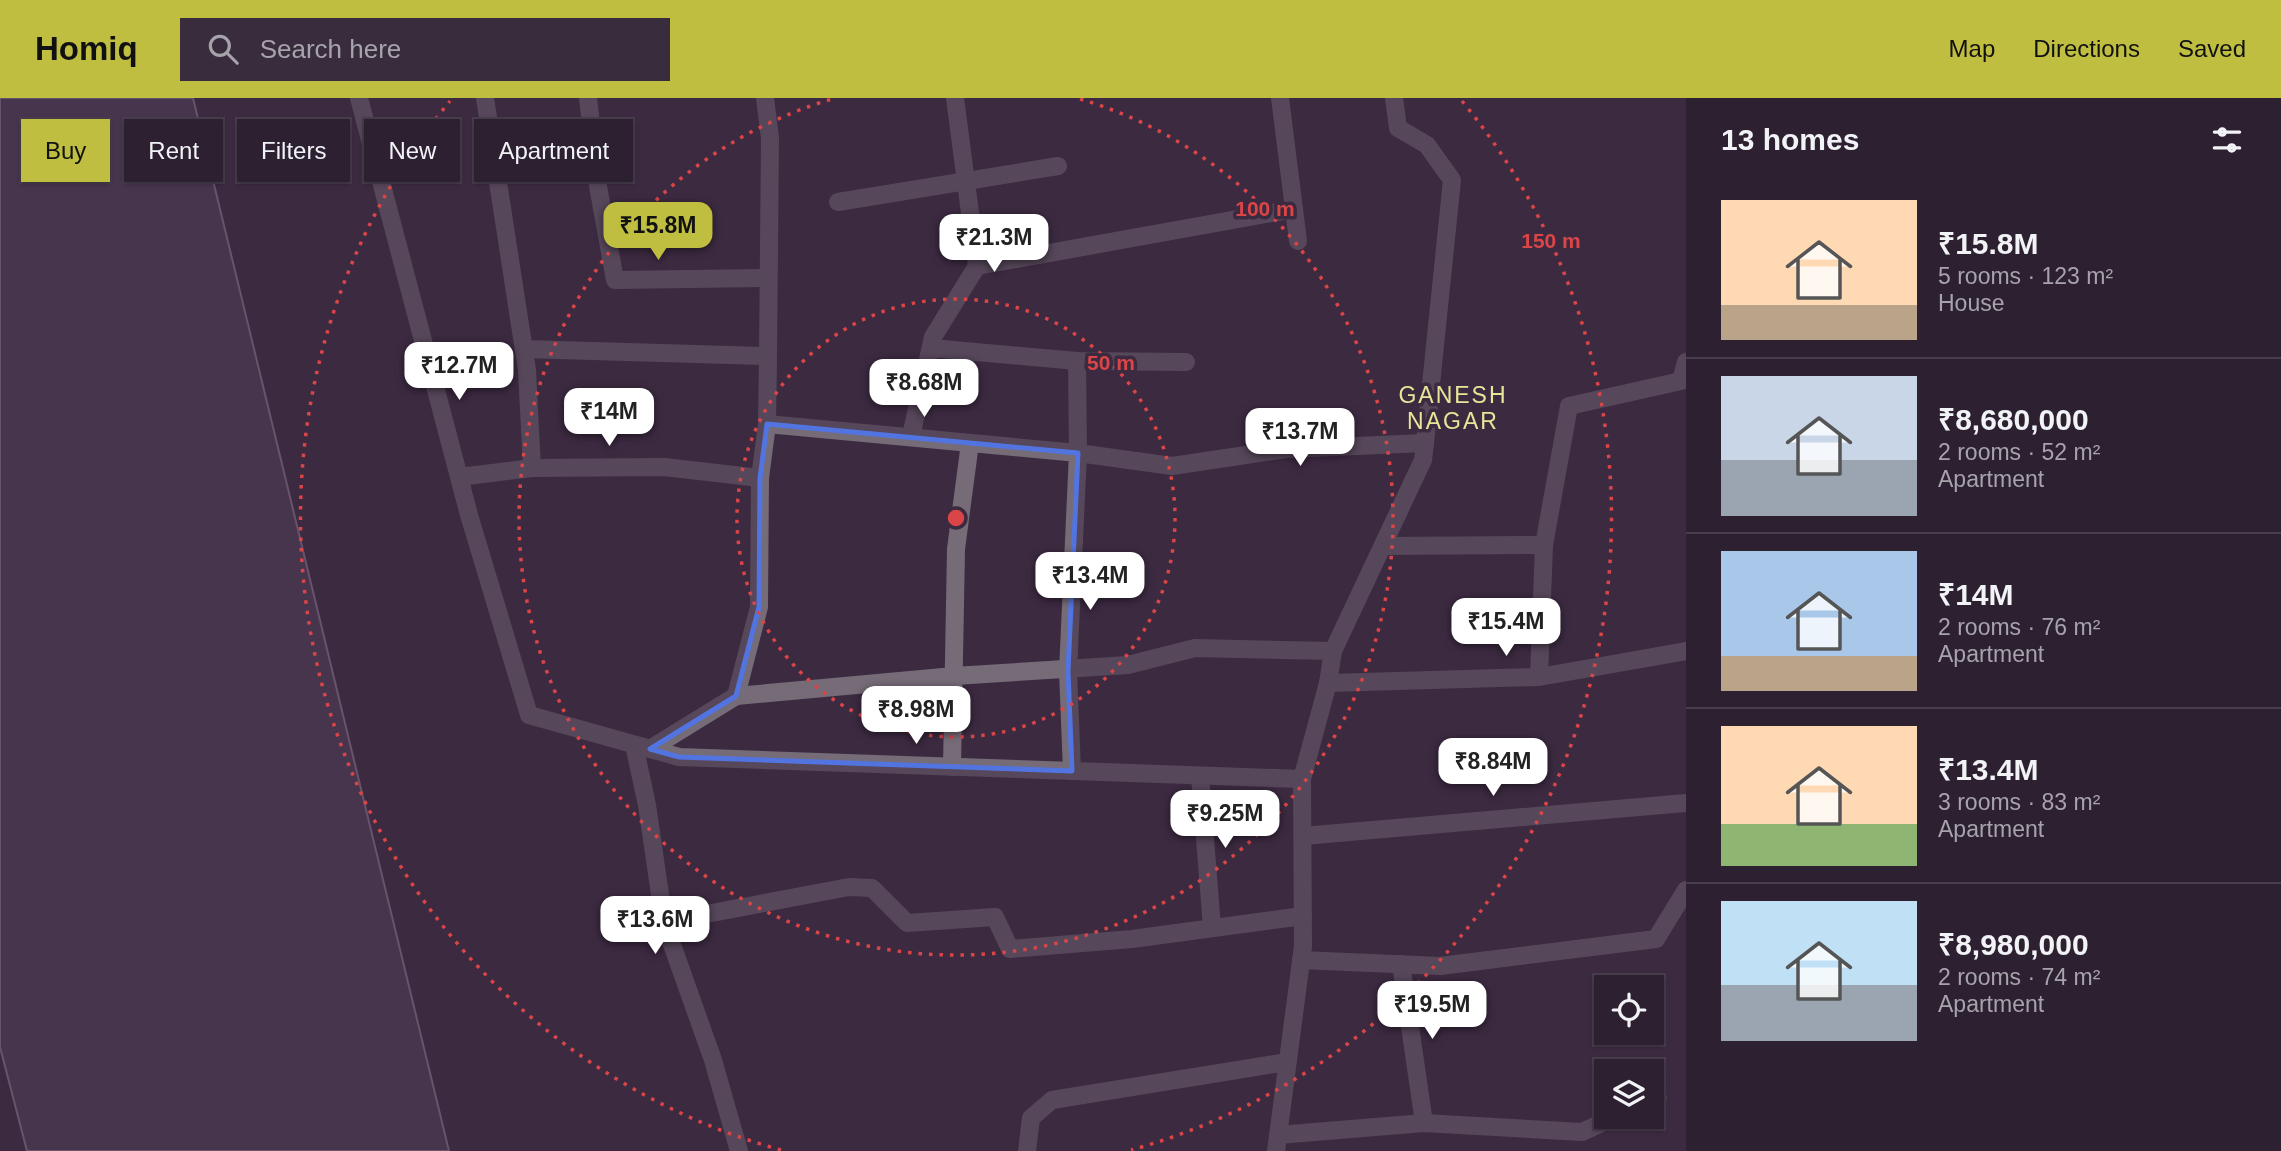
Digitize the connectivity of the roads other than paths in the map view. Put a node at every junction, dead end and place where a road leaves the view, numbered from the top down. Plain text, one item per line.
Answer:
1 (359, 98) edge
2 (485, 98) edge
3 (588, 98) edge
4 (765, 98) edge
5 (955, 98) edge
6 (1280, 98) edge
7 (1394, 98) edge
8 (1058, 166) dead end
9 (966, 183) junction
10 (838, 202) dead end
11 (1294, 209) junction
12 (1298, 241) dead end
13 (977, 266) junction
14 (768, 278) junction
15 (931, 348) junction
16 (524, 349) junction
17 (768, 356) junction
18 (1077, 361) junction
19 (1186, 362) dead end
20 (1686, 362) edge
21 (767, 424) junction
22 (911, 436) junction
23 (970, 443) junction
24 (1425, 443) junction
25 (1078, 453) junction
26 (532, 468) junction
27 (459, 477) junction
28 (760, 478) junction
29 (1544, 545) junction
30 (1383, 546) junction
31 (1686, 650) edge
32 (1333, 651) junction
33 (1068, 671) junction
34 (954, 676) junction
35 (1539, 677) junction
36 (1328, 683) junction
37 (736, 696) junction
38 (643, 747) junction
39 (952, 767) junction
40 (1072, 771) junction
41 (1200, 776) junction
42 (1303, 779) junction
43 (1686, 803) edge
44 (1303, 836) junction
45 (1686, 890) edge
46 (1303, 916) junction
47 (664, 922) junction
48 (1212, 927) junction
49 (1301, 960) junction
50 (1401, 964) junction
51 (1287, 1062) junction
52 (1424, 1123) junction
53 (1594, 1127) edge
54 (1277, 1143) edge
55 (739, 1151) edge
56 (1027, 1151) edge

1 - 27 street
2 - 16 street
3 - 14 street
4 - 14 street
5 - 9 street
6 - 11 street
7 - 24 street
8 - 9 street
9 - 10 street
9 - 13 street
11 - 12 street
11 - 13 street
13 - 15 street
14 - 17 street
15 - 18 street
15 - 22 street
16 - 17 street
16 - 26 street
17 - 21 street
18 - 19 street
18 - 25 street
20 - 29 street
21 - 22 street
21 - 28 street
22 - 23 street
23 - 25 street
23 - 34 street
24 - 25 street
24 - 30 street
25 - 33 street
26 - 27 street
26 - 28 street
27 - 38 street
28 - 37 street
29 - 30 street
29 - 35 street
30 - 32 street
31 - 35 street
32 - 33 street
32 - 36 street
33 - 34 street
33 - 40 street
34 - 37 street
34 - 39 street
35 - 36 street
36 - 42 street
37 - 38 street
38 - 39 street
38 - 47 street
39 - 40 street
40 - 41 street
41 - 42 street
41 - 48 street
42 - 44 street
43 - 44 street
44 - 46 street
45 - 50 street
46 - 48 street
46 - 49 street
47 - 48 street
47 - 55 street
49 - 50 street
49 - 51 street
50 - 52 street
51 - 54 street
51 - 56 street
52 - 53 street
52 - 54 street

